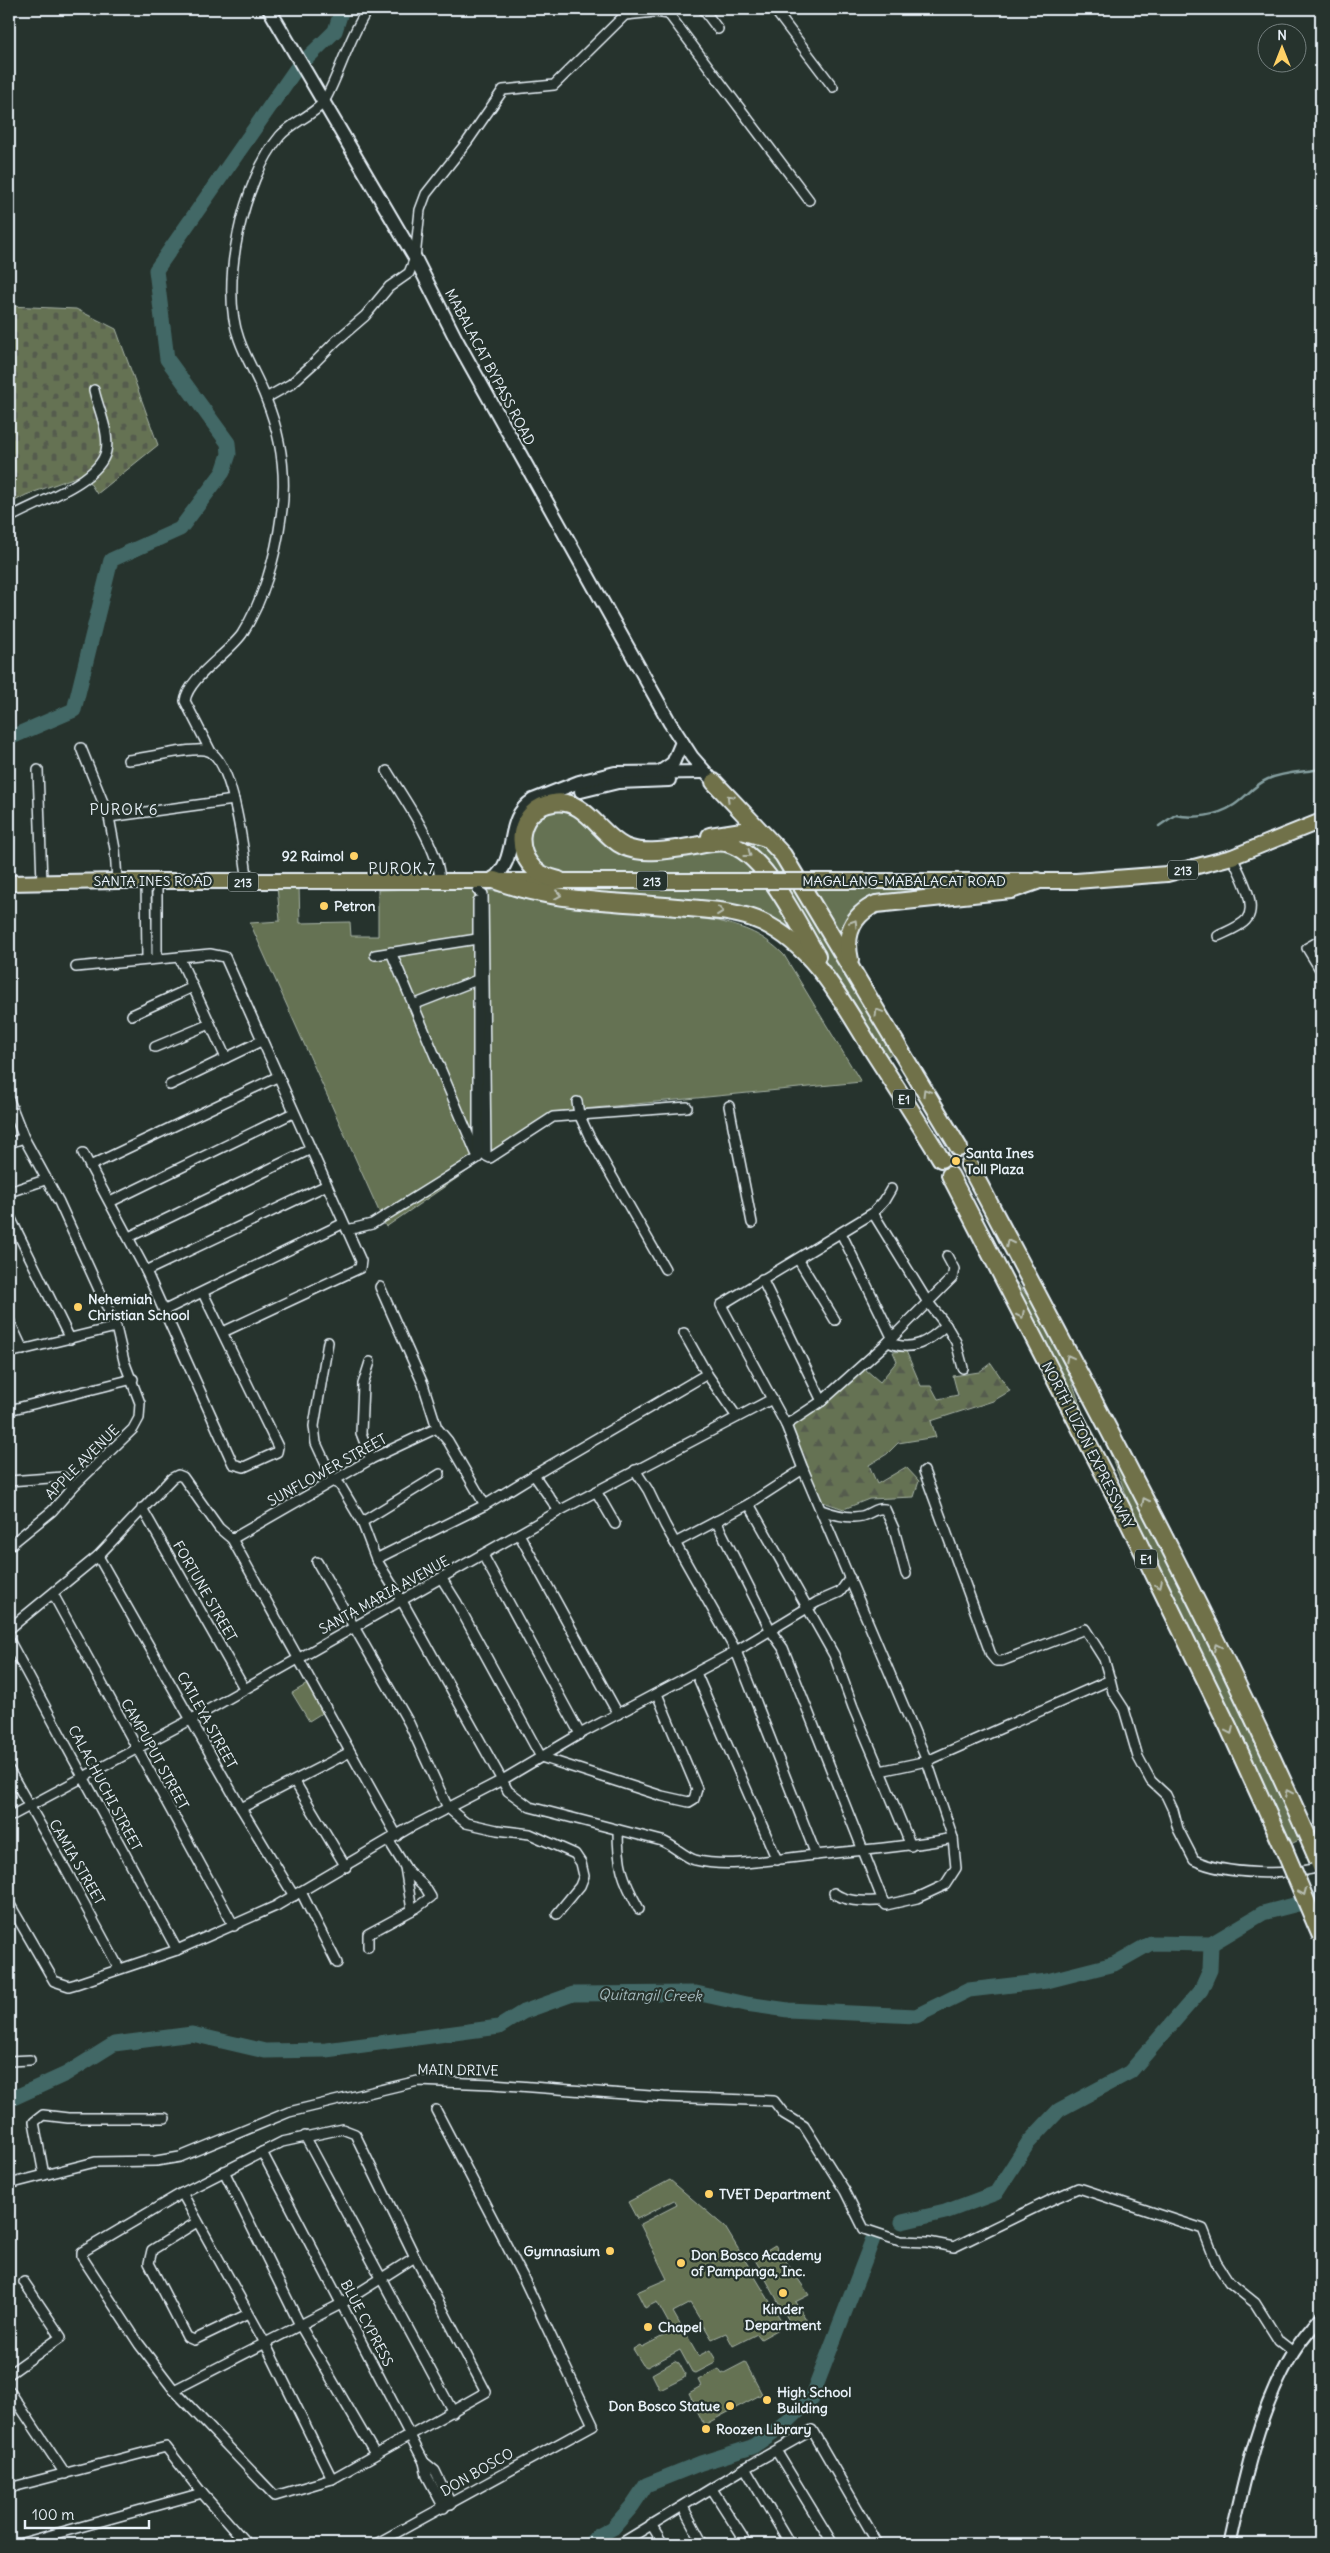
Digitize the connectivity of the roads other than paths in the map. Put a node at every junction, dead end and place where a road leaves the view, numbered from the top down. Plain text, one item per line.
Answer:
1 (368, 9) edge
2 (703, 9) edge
3 (774, 9) edge
4 (667, 11) edge
5 (271, 12) edge
6 (628, 12) edge
7 (718, 29) dead end
8 (833, 87) dead end
9 (321, 97) junction
10 (809, 200) dead end
11 (415, 258) junction
12 (94, 390) dead end
13 (266, 398) junction
14 (9, 518) edge
15 (682, 742) junction
16 (81, 748) dead end
17 (211, 752) junction
18 (128, 760) dead end
19 (38, 770) dead end
20 (387, 771) dead end
21 (660, 772) junction
22 (709, 777) junction
23 (581, 791) dead end
24 (548, 794) junction
25 (234, 800) junction
26 (109, 816) junction
27 (1321, 821) edge
28 (770, 840) junction
29 (1232, 857) junction
30 (440, 880) junction
31 (559, 880) junction
32 (117, 881) junction
33 (152, 881) junction
34 (1037, 881) junction
35 (42, 882) junction
36 (248, 882) junction
37 (9, 883) edge
38 (486, 883) junction
39 (147, 911) junction
40 (157, 911) junction
41 (147, 934) junction
42 (157, 934) junction
43 (1218, 936) dead end
44 (477, 939) junction
45 (1321, 940) edge
46 (391, 952) junction
47 (375, 955) dead end
48 (179, 957) junction
49 (157, 958) junction
50 (147, 959) junction
51 (76, 967) dead end
52 (853, 969) junction
53 (1321, 971) edge
54 (477, 980) junction
55 (194, 987) junction
56 (840, 999) junction
57 (413, 1005) junction
58 (132, 1015) dead end
59 (210, 1024) junction
60 (261, 1041) junction
61 (155, 1047) dead end
62 (226, 1058) junction
63 (277, 1077) junction
64 (170, 1085) dead end
65 (9, 1100) edge
66 (577, 1102) dead end
67 (729, 1106) dead end
68 (687, 1107) dead end
69 (293, 1113) junction
70 (579, 1114) junction
71 (24, 1138) junction
72 (9, 1143) edge
73 (959, 1148) dead end
74 (310, 1150) junction
75 (83, 1153) dead end
76 (478, 1158) junction
77 (941, 1159) dead end
78 (969, 1165) dead end
79 (90, 1166) junction
80 (950, 1175) dead end
81 (45, 1180) junction
82 (325, 1186) junction
83 (891, 1189) dead end
84 (9, 1192) edge
85 (110, 1202) junction
86 (872, 1213) junction
87 (9, 1215) edge
88 (752, 1223) dead end
89 (344, 1227) junction
90 (840, 1233) junction
91 (129, 1236) junction
92 (947, 1256) dead end
93 (798, 1259) junction
94 (665, 1269) dead end
95 (146, 1271) junction
96 (762, 1279) junction
97 (380, 1287) dead end
98 (203, 1293) junction
99 (927, 1302) junction
100 (165, 1310) junction
101 (9, 1320) edge
102 (835, 1320) dead end
103 (946, 1325) junction
104 (116, 1327) junction
105 (223, 1332) junction
106 (684, 1333) dead end
107 (70, 1339) junction
108 (890, 1340) junction
109 (328, 1342) dead end
110 (23, 1350) junction
111 (9, 1353) edge
112 (370, 1362) dead end
113 (963, 1368) dead end
114 (708, 1374) junction
115 (133, 1379) junction
116 (772, 1399) junction
117 (822, 1401) junction
118 (9, 1410) edge
119 (737, 1417) junction
120 (786, 1425) junction
121 (437, 1428) junction
122 (371, 1459) junction
123 (802, 1469) junction
124 (635, 1470) junction
125 (924, 1471) dead end
126 (440, 1474) dead end
127 (534, 1475) junction
128 (9, 1481) edge
129 (334, 1482) junction
130 (73, 1487) junction
131 (596, 1491) junction
132 (749, 1504) junction
133 (485, 1505) junction
134 (142, 1508) junction
135 (821, 1510) junction
136 (560, 1511) junction
137 (716, 1521) junction
138 (362, 1522) junction
139 (615, 1524) dead end
140 (519, 1534) junction
141 (232, 1539) junction
142 (675, 1542) junction
143 (9, 1546) edge
144 (483, 1555) junction
145 (98, 1556) junction
146 (376, 1559) junction
147 (317, 1562) dead end
148 (906, 1574) dead end
149 (850, 1578) junction
150 (442, 1579) junction
151 (840, 1592) junction
152 (53, 1594) junction
153 (858, 1598) junction
154 (402, 1601) junction
155 (808, 1609) junction
156 (353, 1628) junction
157 (9, 1629) edge
158 (771, 1631) junction
159 (9, 1640) edge
160 (736, 1651) junction
161 (298, 1658) junction
162 (696, 1673) junction
163 (1110, 1680) junction
164 (244, 1688) junction
165 (657, 1694) junction
166 (618, 1714) junction
167 (192, 1719) junction
168 (580, 1734) junction
169 (136, 1748) junction
170 (350, 1752) junction
171 (541, 1757) junction
172 (926, 1761) junction
173 (9, 1770) edge
174 (880, 1771) junction
175 (83, 1776) junction
176 (504, 1779) junction
177 (295, 1782) junction
178 (29, 1806) junction
179 (241, 1808) junction
180 (448, 1808) junction
181 (9, 1817) edge
182 (618, 1830) junction
183 (393, 1838) junction
184 (953, 1838) junction
185 (911, 1846) junction
186 (863, 1852) junction
187 (816, 1855) junction
188 (777, 1860) junction
189 (404, 1866) junction
190 (346, 1867) junction
191 (1321, 1867) edge
192 (834, 1893) dead end
193 (298, 1894) junction
194 (883, 1901) junction
195 (9, 1903) edge
196 (639, 1908) dead end
197 (412, 1910) junction
198 (557, 1914) dead end
199 (234, 1926) junction
200 (1321, 1936) edge
201 (368, 1947) dead end
202 (177, 1950) junction
203 (337, 1963) dead end
204 (119, 1968) junction
205 (30, 2060) dead end
206 (9, 2061) edge
207 (436, 2110) dead end
208 (165, 2118) dead end
209 (305, 2136) junction
210 (262, 2152) junction
211 (224, 2172) junction
212 (44, 2175) junction
213 (9, 2184) edge
214 (182, 2192) junction
215 (197, 2222) junction
216 (415, 2257) junction
217 (382, 2280) junction
218 (24, 2282) dead end
219 (341, 2304) junction
220 (248, 2314) junction
221 (1321, 2316) edge
222 (300, 2325) junction
223 (265, 2343) junction
224 (1294, 2352) junction
225 (9, 2374) edge
226 (9, 2390) edge
227 (174, 2390) junction
228 (453, 2412) junction
229 (410, 2435) junction
230 (777, 2452) junction
231 (375, 2454) junction
232 (745, 2468) junction
233 (65, 2474) junction
234 (332, 2479) junction
235 (9, 2488) edge
236 (712, 2488) junction
237 (202, 2493) junction
238 (448, 2506) junction
239 (683, 2507) junction
240 (650, 2524) junction
241 (245, 2542) edge
242 (19, 2544) edge
243 (222, 2544) edge
244 (376, 2544) edge
245 (621, 2544) edge
246 (663, 2544) edge
247 (703, 2544) edge
248 (747, 2544) edge
249 (790, 2544) edge
250 (833, 2544) edge
251 (876, 2544) edge
252 (1230, 2544) edge

1 - 9 street
2 - 7 street
3 - 8 street
4 - 6 street
4 - 10 street
5 - 9 main road, MABALACAT BYPASS ROAD
6 - 11 street
9 - 11 main road, MABALACAT BYPASS ROAD
9 - 13 street
11 - 13 street
11 - 15 main road, MABALACAT BYPASS ROAD
12 - 14 street
13 - 17 street
15 - 21 main road
15 - 22 main road, MABALACAT BYPASS ROAD
16 - 26 street
17 - 18 street
17 - 25 street
19 - 35 street
20 - 30 street
21 - 22 main road
21 - 24 main road
22 - 23 main road
28 -> 22 highway
24 - 28 highway
24 - 38 main road
25 - 26 street
25 - 36 street
26 - 32 street
27 - 29 main road, MAGALANG-MABALACAT ROAD / 213
28 - 52 highway
29 - 34 main road, MAGALANG-MABALACAT ROAD / 213
29 - 43 street
30 - 36 main road, SANTA INES ROAD / 213
30 - 38 main road, SANTA INES ROAD / 213
31 - 34 main road, MAGALANG-MABALACAT ROAD / 213, bridge
31 - 38 main road, MAGALANG-MABALACAT ROAD / 213
31 -> 56 highway
32 - 33 main road, SANTA INES ROAD / 213
32 - 35 main road, SANTA INES ROAD / 213
33 - 36 main road, SANTA INES ROAD / 213
33 - 39 street
33 - 40 street
52 -> 34 highway
35 - 37 main road, SANTA INES ROAD / 213
38 - 44 street
38 -> 56 highway
38 - 70 street
39 - 40 street
39 - 41 street
40 - 42 street
41 - 42 street
41 - 50 street
42 - 49 street
44 - 46 street
44 - 54 street
45 - 53 street
46 - 47 street
46 - 57 street
48 - 49 street
48 - 55 street
48 - 60 street
49 - 50 street
50 - 51 street
73 -> 52 highway, E1
54 - 57 street
54 - 76 street
55 - 58 street
55 - 59 street
56 - 77 highway, E1
57 - 76 street
59 - 61 street
59 - 62 street
60 - 62 street
60 - 63 street
62 - 64 street
63 - 69 street
63 - 79 street
65 - 71 street, APPLE AVENUE
66 - 70 street
67 - 88 street
68 - 70 street
69 - 74 street
69 - 85 street
70 - 94 street
71 - 72 street
71 - 81 street, APPLE AVENUE
74 - 82 street
74 - 91 street
75 - 79 street
76 - 89 street
191 -> 78 highway, NORTH LUZON EXPRESSWAY / E1
79 - 85 street
80 -> 200 highway, NORTH LUZON EXPRESSWAY / E1, bridge
81 - 84 street
81 - 104 street, APPLE AVENUE
82 - 89 street
82 - 95 street
83 - 86 street
85 - 91 street
86 - 90 street
86 - 99 street
87 - 107 street
89 - 98 street
89 - 105 street
90 - 93 street
90 - 108 street
91 - 95 street
92 - 99 street
93 - 96 street
93 - 102 street
95 - 100 street
96 - 116 street
96 - 117 street
97 - 121 street
98 - 100 street
98 - 105 street
99 - 103 street
99 - 108 street
100 - 105 street
101 - 110 street
103 - 108 street
103 - 113 street
104 - 107 street
104 - 115 street, APPLE AVENUE
106 - 114 street
107 - 110 street
108 - 117 street
109 - 129 street
110 - 111 street
112 - 122 street
114 - 119 street
114 - 127 street
115 - 118 street
115 - 130 street, APPLE AVENUE
116 - 119 street, SANTA MARIA AVENUE
116 - 120 street
117 - 120 street
119 - 124 street, SANTA MARIA AVENUE
120 - 123 street
121 - 122 street, SUNFLOWER STREET
121 - 133 street
122 - 129 street, SUNFLOWER STREET
123 - 132 street
123 - 135 street
124 - 131 street, SANTA MARIA AVENUE
124 - 142 street
125 - 163 street
126 - 138 street
127 - 133 street
127 - 136 street
128 - 130 street
129 - 138 street
129 - 141 street, SUNFLOWER STREET
130 - 143 street, APPLE AVENUE
131 - 136 street, SANTA MARIA AVENUE
131 - 139 street
132 - 137 street
132 - 155 street
133 - 146 street
134 - 141 street
134 - 145 street
134 - 164 street, FORTUNE STREET
135 - 148 street
135 - 149 street
136 - 140 street, SANTA MARIA AVENUE
137 - 142 street
137 - 158 street
138 - 146 street
140 - 144 street, SANTA MARIA AVENUE
140 - 166 street
141 - 161 street
142 - 160 street
144 - 150 street, SANTA MARIA AVENUE
144 - 168 street
145 - 152 street
145 - 167 street, CATLEYA STREET
146 - 154 street
147 - 156 street
149 - 151 street
149 - 153 street
150 - 154 street, SANTA MARIA AVENUE
150 - 171 street
151 - 153 street
151 - 155 street
152 - 157 street
152 - 169 street, CAMPUPUT STREET
153 - 172 street
154 - 156 street, SANTA MARIA AVENUE
154 - 176 street
155 - 158 street
155 - 174 street
156 - 161 street, SANTA MARIA AVENUE
156 - 180 street
158 - 160 street
158 - 186 street
159 - 175 street, CALACHUCHI STREET
160 - 162 street
160 - 187 street
161 - 164 street, SANTA MARIA AVENUE
161 - 170 street
162 - 165 street
162 - 188 street
163 - 172 street
163 - 191 street
164 - 167 street, SANTA MARIA AVENUE
165 - 166 street
165 - 171 street
166 - 168 street
167 - 169 street, SANTA MARIA AVENUE
167 - 179 street, CATLEYA STREET
168 - 171 street
169 - 175 street, SANTA MARIA AVENUE
169 - 199 street, CAMPUPUT STREET
170 - 177 street
170 - 183 street
171 - 176 street
172 - 174 street
172 - 184 street
173 - 178 street, CAMIA STREET
174 - 185 street
175 - 178 street, SANTA MARIA AVENUE
175 - 202 street, CALACHUCHI STREET
176 - 180 street
176 - 182 street
177 - 179 street
177 - 190 street
178 - 181 street, SANTA MARIA AVENUE
178 - 204 street, CAMIA STREET
179 - 193 street, CATLEYA STREET
180 - 183 street
180 - 198 street
182 - 188 street
182 - 196 street
183 - 189 street
183 - 190 street
184 - 185 street
184 - 194 street
185 - 186 street
186 - 187 street
186 - 194 street
187 - 188 street
189 - 197 street
189 - 197 street
190 - 193 street
192 - 194 street
193 - 199 street
193 - 203 street, CATLEYA STREET
195 - 204 street
197 - 201 street
199 - 202 street
202 - 204 street
205 - 206 street
207 - 238 street, DON BOSCO
208 - 212 street
209 - 210 street
209 - 216 street
209 - 217 street
210 - 211 street
210 - 219 street, BLUE CYPRESS
211 - 214 street
211 - 222 street
212 - 213 street, MAIN DRIVE
212 - 224 street, MAIN DRIVE
214 - 215 street
214 - 227 street
215 - 220 street
215 - 220 street
216 - 217 street
216 - 228 street
217 - 219 street
217 - 228 street
218 - 225 street
219 - 222 street
219 - 229 street, BLUE CYPRESS
220 - 223 street
221 - 224 street
222 - 223 street
222 - 231 street
223 - 227 street
223 - 234 street
224 - 252 street
226 - 233 street
227 - 234 street
228 - 229 street
229 - 231 street
229 - 238 street, BLUE CYPRESS
230 - 232 street
230 - 250 street
230 - 251 street
231 - 234 street
232 - 236 street
232 - 249 street
233 - 235 street
233 - 237 street
236 - 239 street
236 - 248 street
237 - 241 street
237 - 242 street
238 - 244 street, DON BOSCO
239 - 240 street
239 - 247 street
240 - 245 street
240 - 246 street
241 - 243 street

